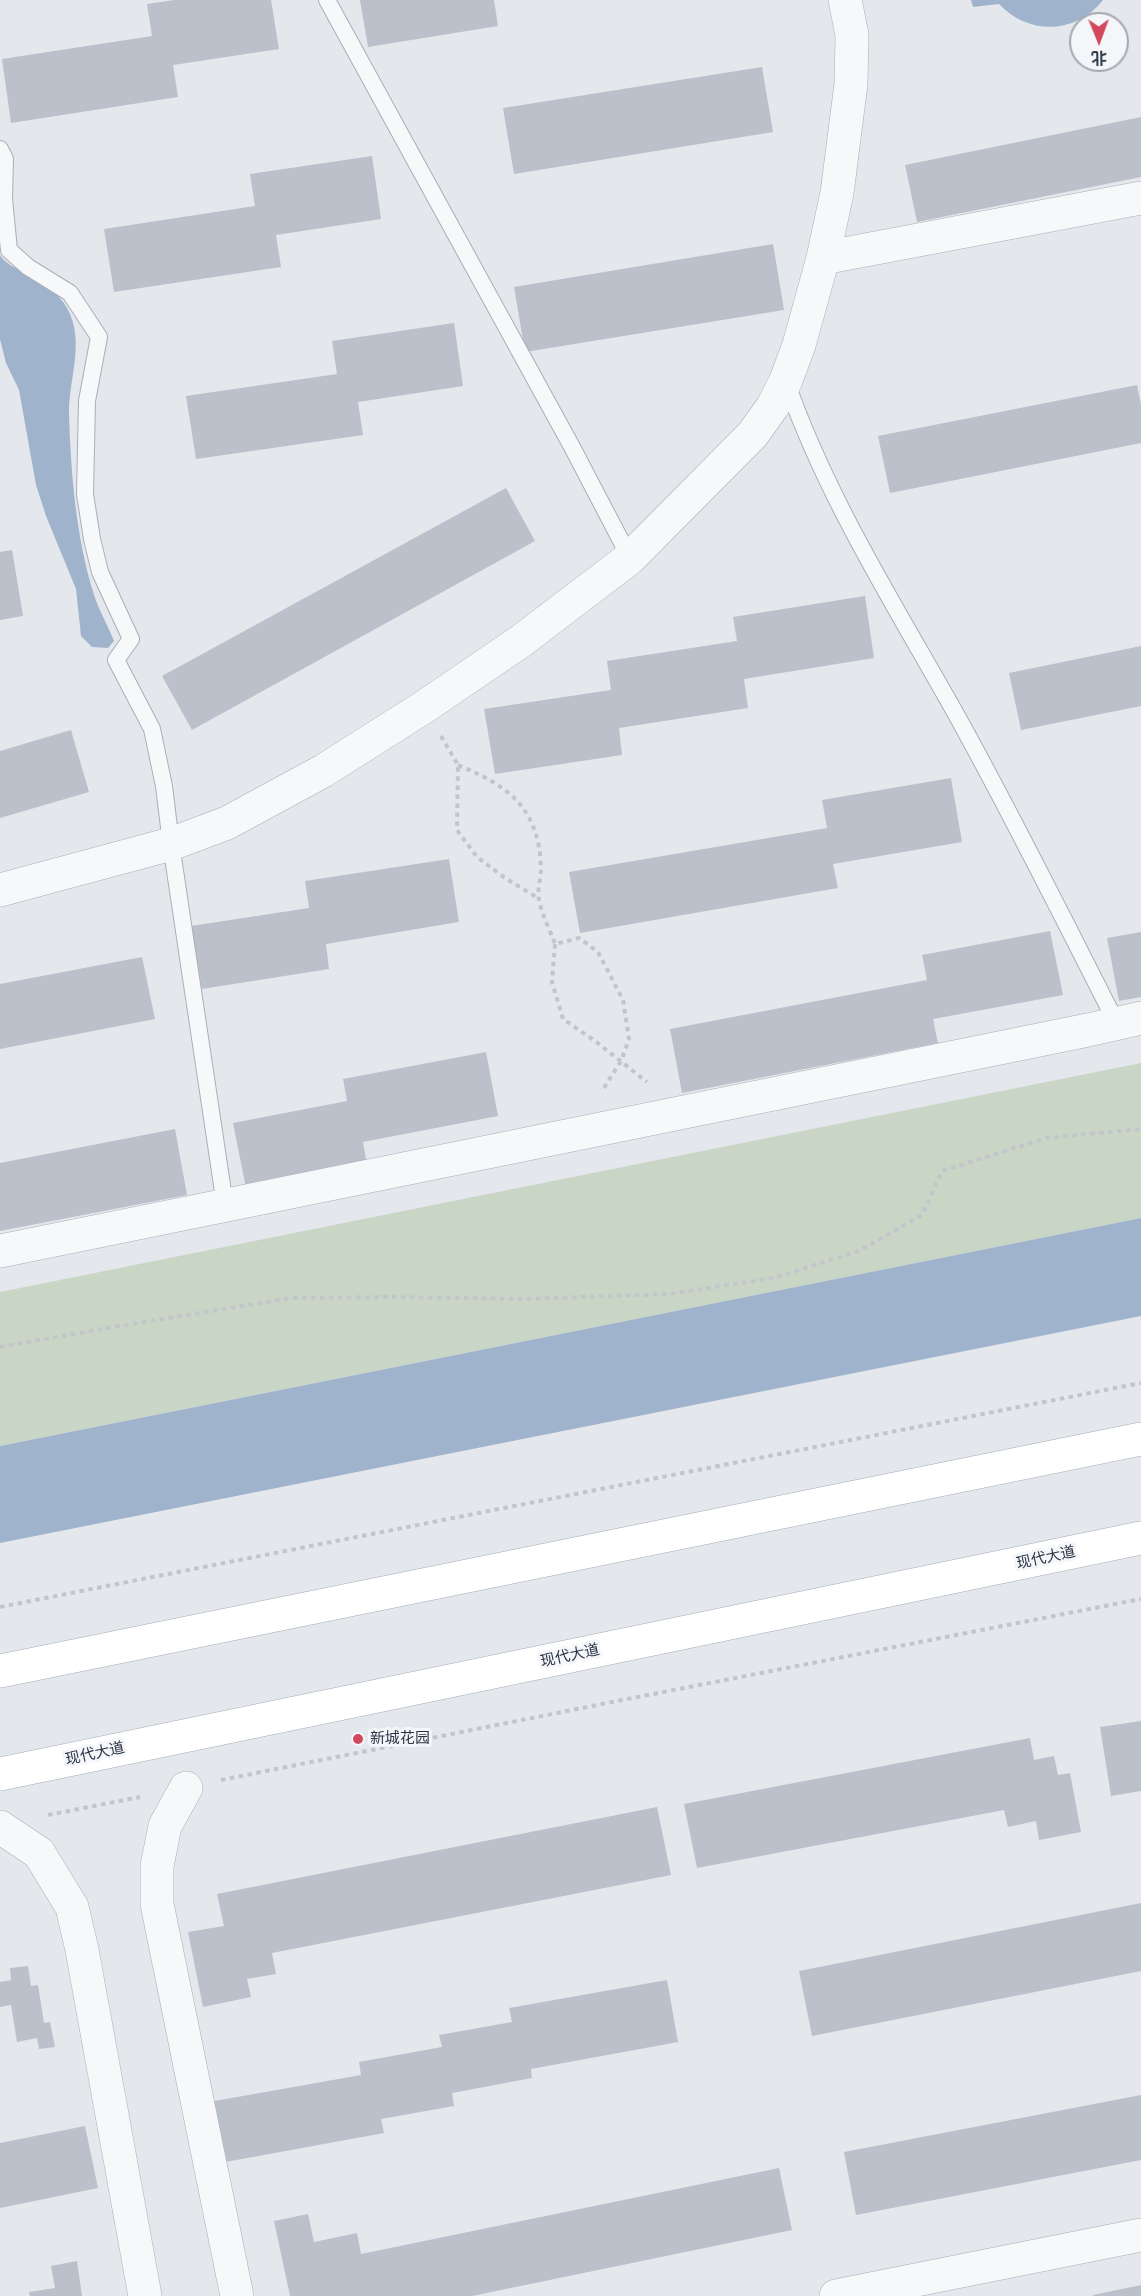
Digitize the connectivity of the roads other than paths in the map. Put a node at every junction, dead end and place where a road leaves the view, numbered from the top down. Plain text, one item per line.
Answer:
1 (327, 0) edge
2 (845, 0) edge
3 (0, 149) edge
4 (1141, 198) edge
5 (823, 258) junction
6 (786, 380) junction
7 (630, 558) junction
8 (171, 844) junction
9 (0, 890) edge
10 (1128, 1020) edge
11 (225, 1205) junction
12 (0, 1251) edge
13 (1141, 1439) edge
14 (1141, 1538) edge
15 (0, 1671) edge
16 (0, 1773) edge
17 (186, 1788) road end
18 (0, 1827) edge
19 (1141, 2235) edge
20 (145, 2296) edge
21 (237, 2296) edge
22 (836, 2296) edge

1 - 7 lane
2 - 5 street
3 - 8 lane
4 - 5 street
5 - 6 street
6 - 7 street
6 - 10 lane
7 - 8 street
8 - 9 street
8 - 11 lane
10 - 11 street
11 - 12 street
13 - 15 main road
14 - 16 main road, 现代大道
17 - 21 street
18 - 20 street
19 - 22 street

